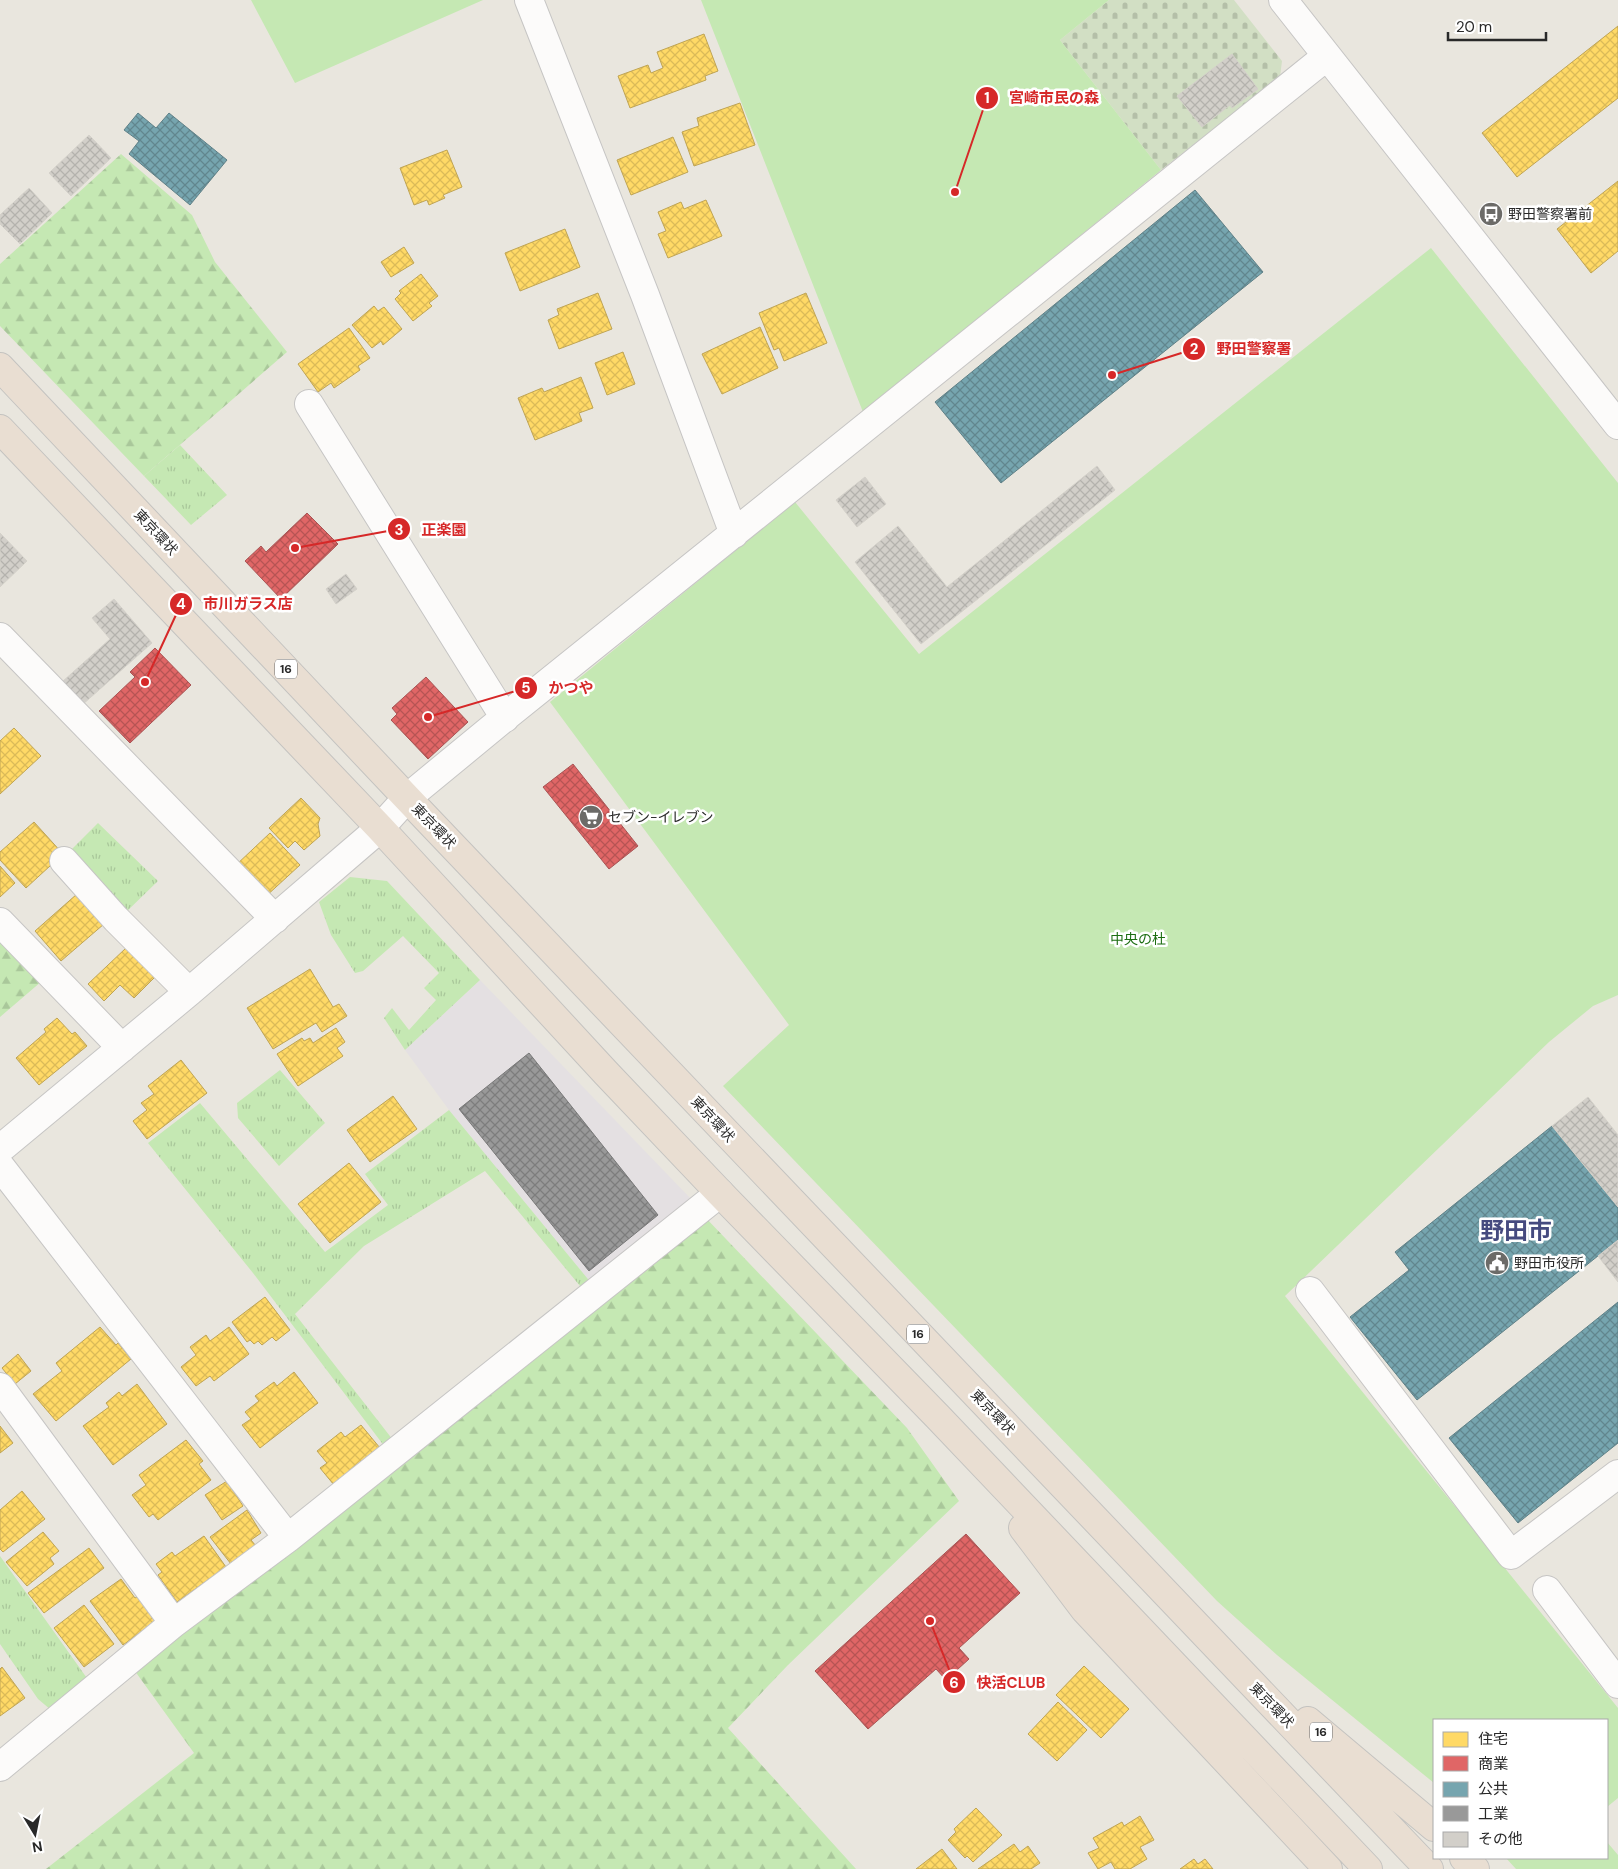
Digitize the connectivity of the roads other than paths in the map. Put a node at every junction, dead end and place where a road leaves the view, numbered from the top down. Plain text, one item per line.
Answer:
1 (529, 0) edge
2 (1283, 0) edge
3 (1327, 56) junction
4 (0, 367) edge
5 (309, 404) dead end
6 (1618, 425) edge
7 (0, 429) edge
8 (734, 534) junction
9 (2, 642) edge
10 (504, 718) junction
11 (407, 798) junction
12 (380, 828) junction
13 (64, 861) dead end
14 (274, 919) junction
15 (0, 922) edge
16 (189, 992) junction
17 (122, 1048) junction
18 (0, 1149) edge
19 (0, 1166) edge
20 (720, 1193) junction
21 (1310, 1291) dead end
22 (0, 1386) edge
23 (938, 1416) junction
24 (1618, 1474) edge
25 (288, 1538) junction
26 (1547, 1590) dead end
27 (174, 1623) junction
28 (1207, 1637) junction
29 (1618, 1684) edge
30 (0, 1767) edge
31 (1433, 1825) edge
32 (1465, 1859) edge
33 (1328, 1869) edge
34 (1368, 1869) edge
35 (1429, 1869) edge
36 (1475, 1869) edge

1 - 8 street
2 - 3 street
3 - 6 street
3 - 8 street
4 - 11 highway, 東京環状 / 16
5 - 10 street
7 - 12 highway
8 - 10 street
9 - 14 street
10 - 11 street
11 - 12 street
11 - 28 highway, 東京環状 / 16
12 - 14 street
12 - 20 highway
13 - 16 street
14 - 16 street
15 - 17 street
16 - 17 street
17 - 18 street
19 - 25 street
20 - 23 highway
20 - 25 street
21 - 24 street
22 - 27 street
23 - 33 highway
23 - 34 highway
25 - 27 street
26 - 29 street
27 - 30 street
28 - 31 highway, 16
28 - 35 highway, 東京環状 / 16
32 - 36 highway

